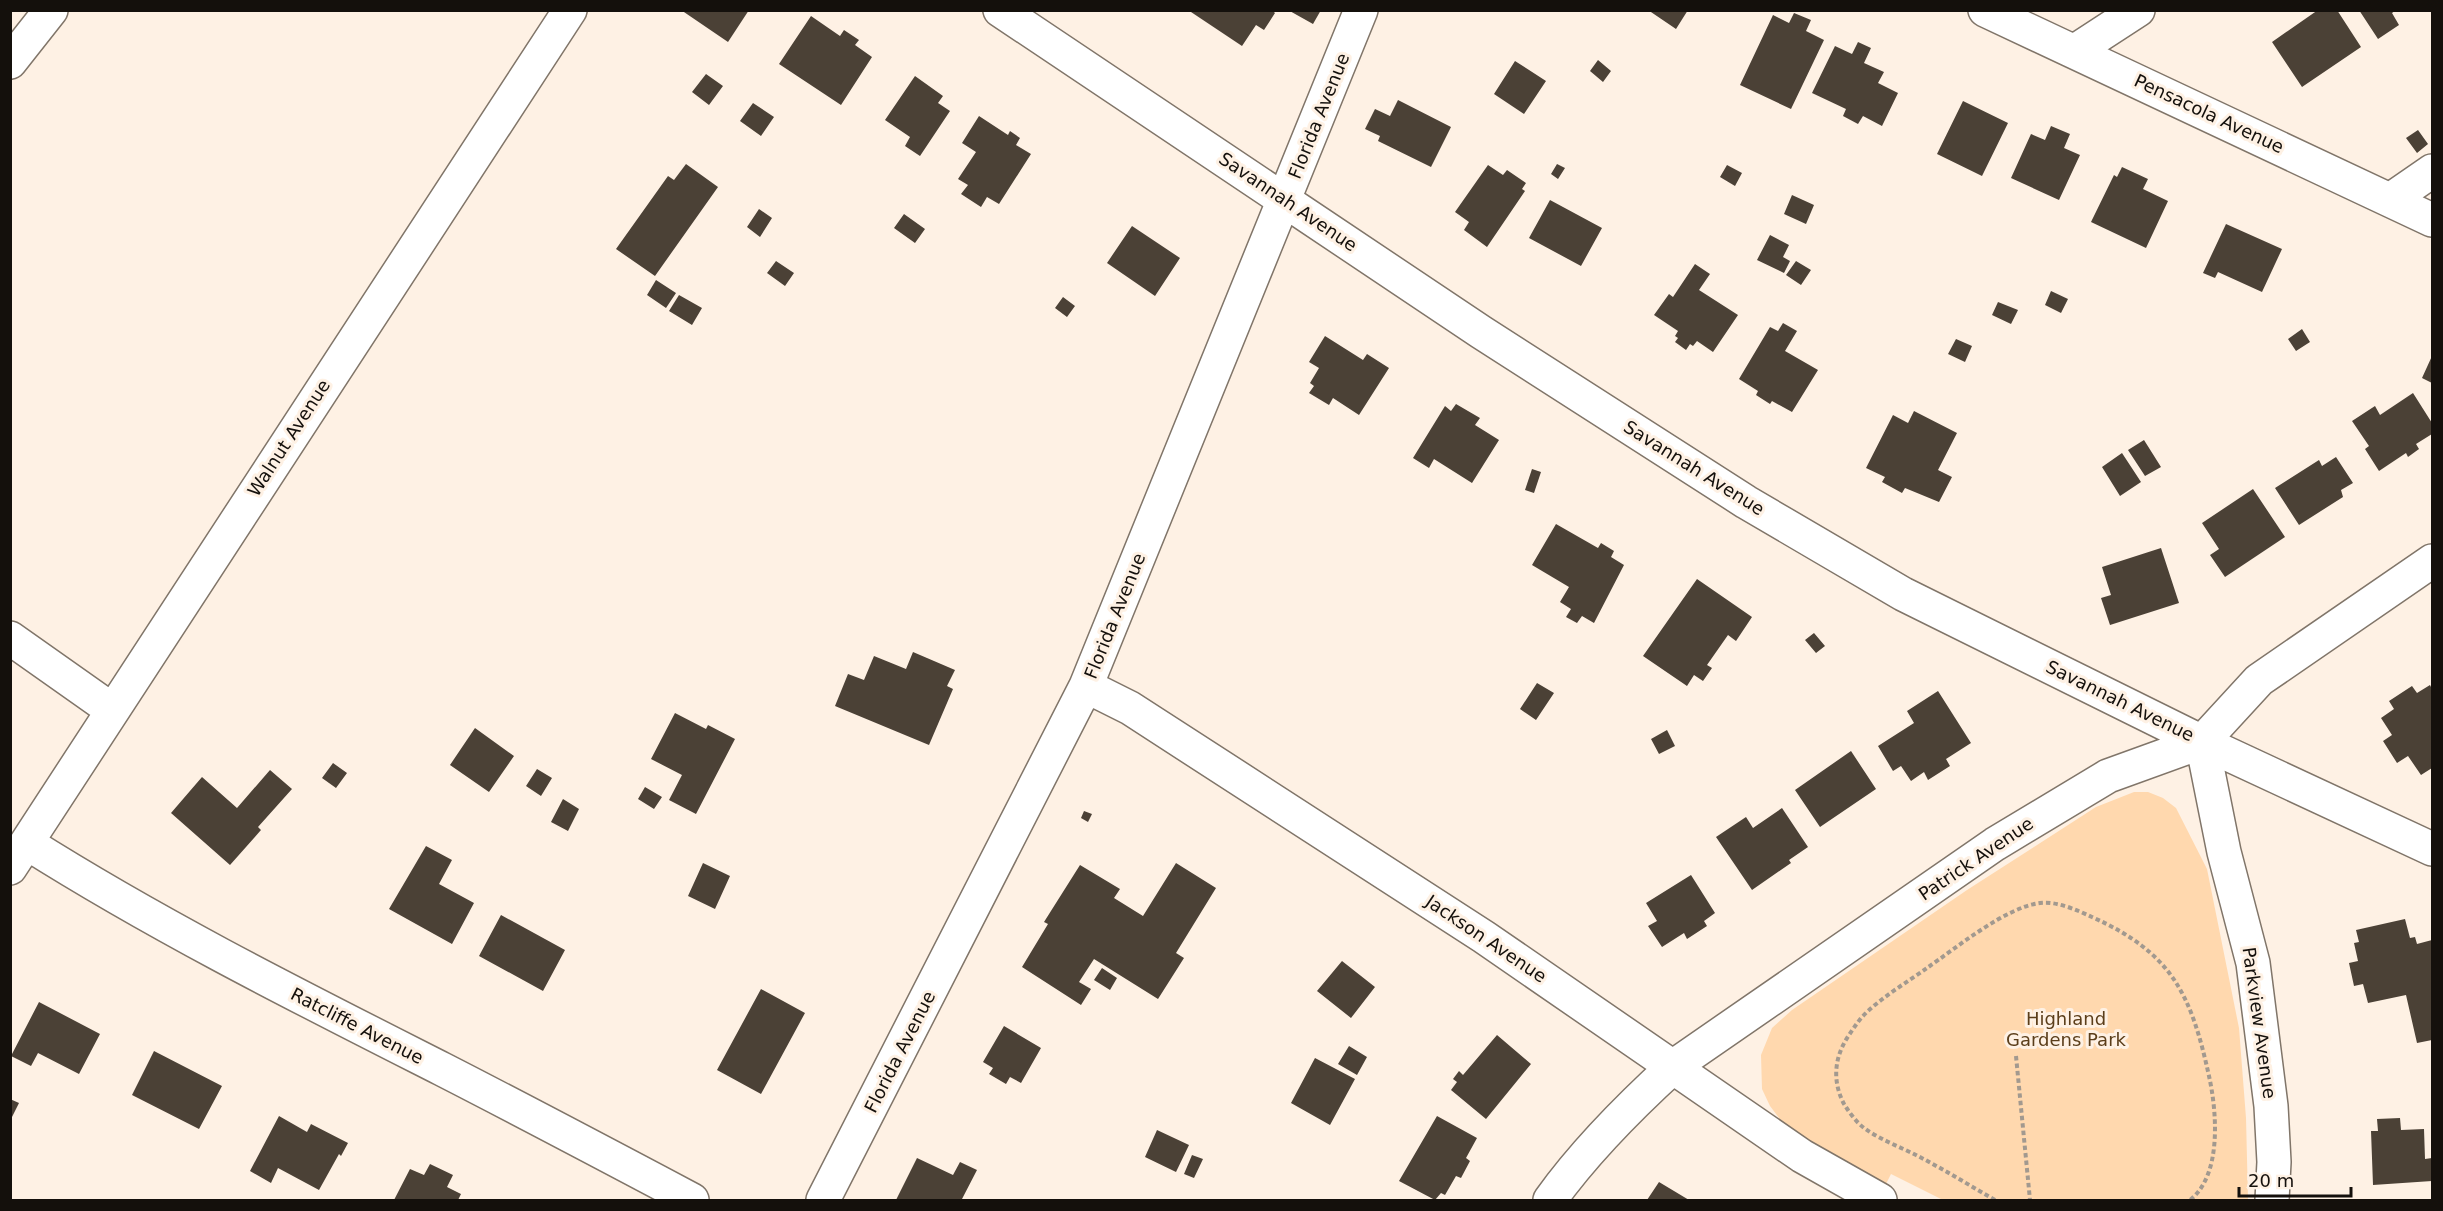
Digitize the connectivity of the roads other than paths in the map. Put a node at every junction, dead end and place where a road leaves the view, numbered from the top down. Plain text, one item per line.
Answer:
1 (51, 10) edge
2 (570, 10) edge
3 (1000, 10) edge
4 (1361, 10) edge
5 (1985, 10) edge
6 (2138, 10) edge
7 (2075, 51) junction
8 (10, 62) edge
9 (2433, 171) edge
10 (1286, 200) junction
11 (2390, 200) junction
12 (2433, 220) edge
13 (2433, 561) edge
14 (10, 638) edge
15 (1086, 686) junction
16 (112, 710) junction
17 (2202, 742) junction
18 (2433, 849) edge
19 (19, 856) edge
20 (1674, 1066) junction
21 (692, 1200) edge
22 (823, 1200) edge
23 (1550, 1200) edge
24 (1880, 1200) edge
25 (2272, 1200) edge

1 - 8 street
2 - 16 street, Walnut Avenue
3 - 10 street, Savannah Avenue
4 - 10 street, Florida Avenue
5 - 7 street, Pensacola Avenue
6 - 7 street
7 - 11 street, Pensacola Avenue
9 - 11 street
10 - 15 street, Florida Avenue
10 - 17 street, Savannah Avenue
11 - 12 street, Pensacola Avenue
13 - 17 street, Patrick Avenue
14 - 16 street
15 - 20 street, Jackson Avenue
15 - 22 street, Florida Avenue
16 - 19 street, Walnut Avenue
17 - 18 street, Savannah Avenue
17 - 20 street, Patrick Avenue
17 - 25 street, Parkview Avenue
19 - 21 street, Ratcliffe Avenue
20 - 23 street, Patrick Avenue
20 - 24 street, Jackson Avenue

